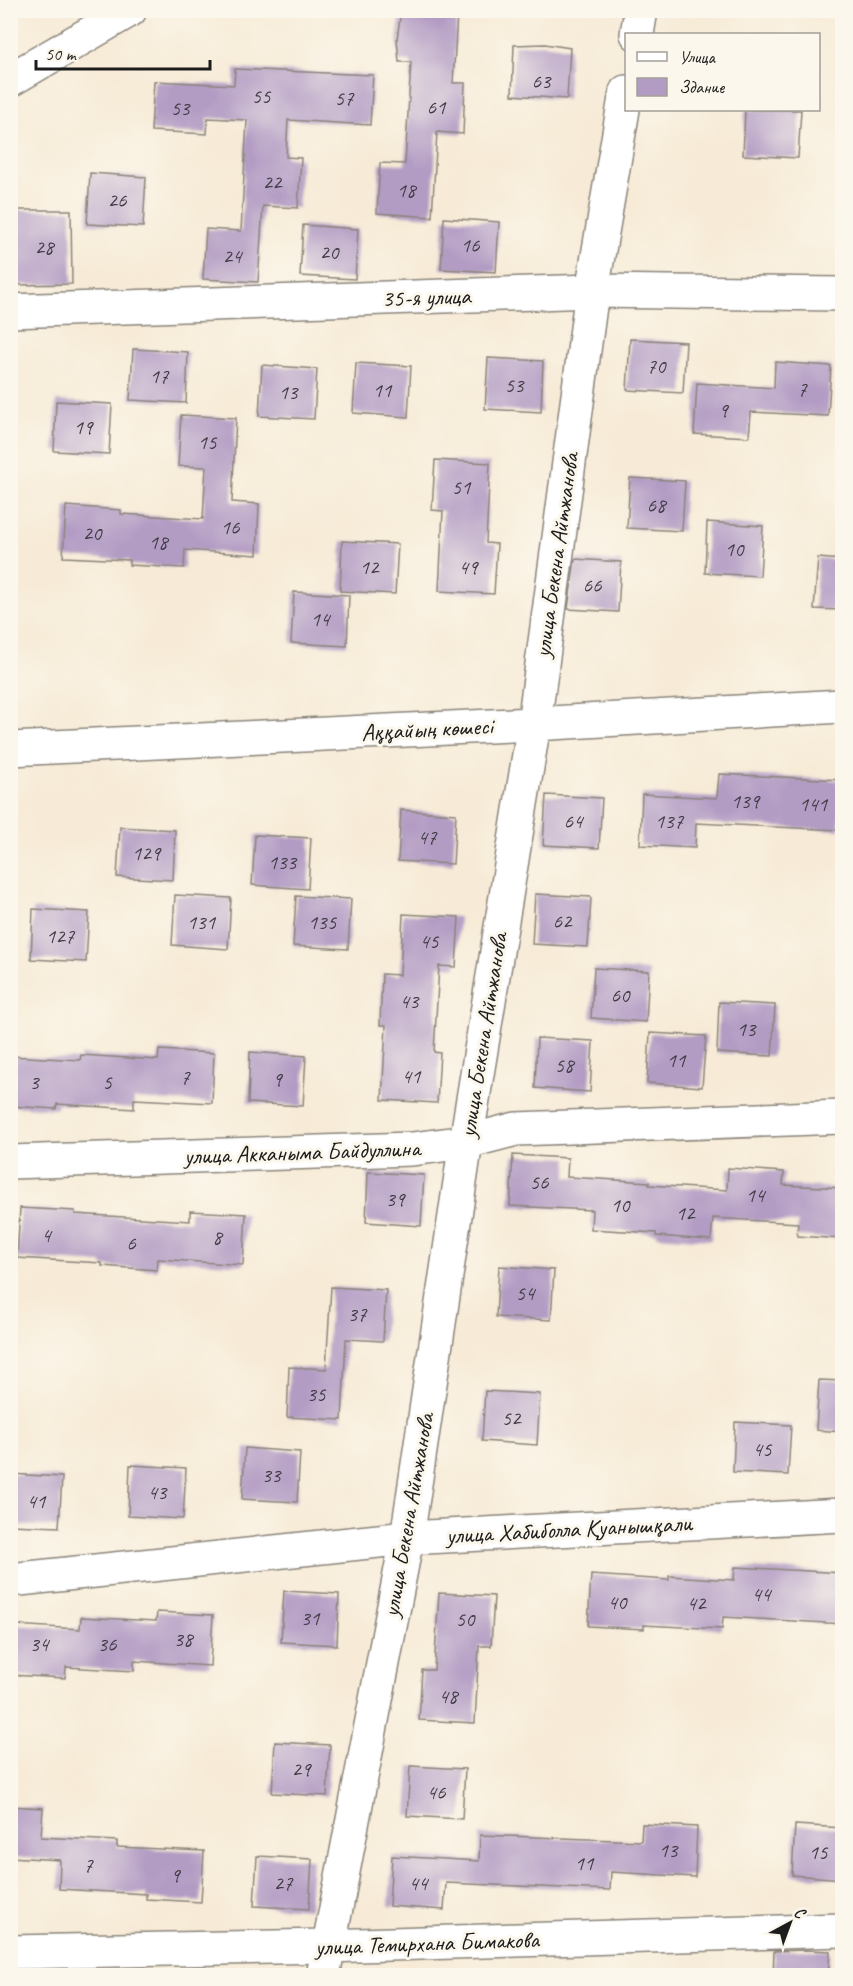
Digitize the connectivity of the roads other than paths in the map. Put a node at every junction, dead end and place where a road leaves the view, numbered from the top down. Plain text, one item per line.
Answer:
1 (130, 10) edge
2 (641, 10) edge
3 (637, 33) edge
4 (10, 80) edge
5 (625, 104) edge
6 (592, 291) junction
7 (843, 294) edge
8 (10, 311) edge
9 (843, 706) edge
10 (534, 724) junction
11 (10, 749) edge
12 (843, 1118) edge
13 (466, 1142) junction
14 (10, 1162) edge
15 (843, 1515) edge
16 (407, 1538) junction
17 (10, 1580) edge
18 (843, 1930) edge
19 (10, 1952) edge
20 (325, 1961) edge

1 - 4 street
2 - 3 street
5 - 6 street, улица Бекена Айтжанова
6 - 7 street, 35-я улица
6 - 8 street, 35-я улица
6 - 10 street, улица Бекена Айтжанова
9 - 10 street, Аққайың көшесі
10 - 11 street, Аққайың көшесі
10 - 13 street, улица Бекена Айтжанова
12 - 13 street, улица Акканыма Байдуллина
13 - 14 street, улица Акканыма Байдуллина
13 - 16 street, улица Бекена Айтжанова
15 - 16 street, улица Хабиболла Қуанышқали
16 - 17 street, улица Хабиболла Қуанышқали
16 - 20 street, улица Бекена Айтжанова
18 - 20 street, улица Темирхана Бимакова
19 - 20 street, улица Темирхана Бимакова

